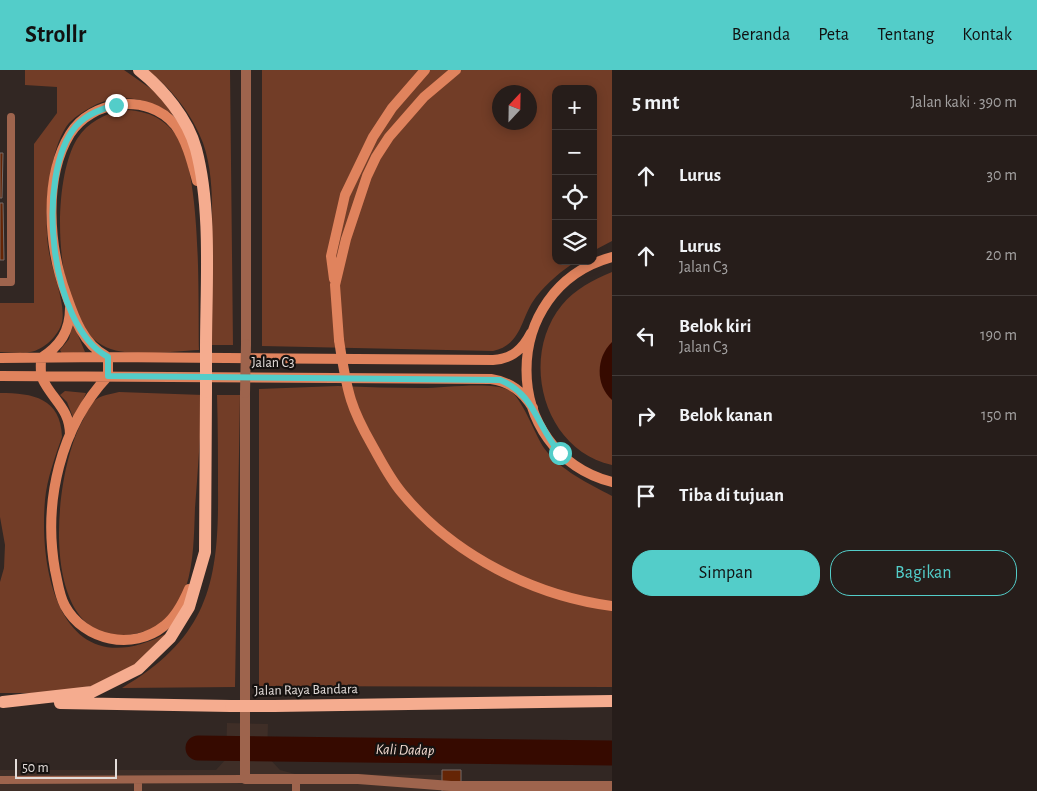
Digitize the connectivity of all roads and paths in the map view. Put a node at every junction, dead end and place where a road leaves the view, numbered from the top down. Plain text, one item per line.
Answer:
1 (139, 70) edge
2 (246, 70) edge
3 (425, 70) edge
4 (456, 70) edge
5 (11, 117) dead end
6 (204, 206) junction
7 (612, 257) edge
8 (0, 282) edge
9 (335, 285) junction
10 (70, 307) junction
11 (531, 333) junction
12 (108, 357) junction
13 (0, 358) edge
14 (41, 358) junction
15 (0, 376) edge
16 (108, 376) junction
17 (42, 377) junction
18 (533, 408) junction
19 (70, 436) junction
20 (612, 482) edge
21 (204, 515) junction
22 (612, 606) edge
23 (612, 701) edge
24 (2, 702) edge
25 (245, 779) junction
26 (296, 779) junction
27 (0, 780) edge
28 (138, 780) junction
29 (612, 786) edge
30 (138, 791) edge
31 (296, 791) edge

1 - 6 main road
2 - 25 street, bridge
3 - 9 street
4 - 9 street
5 - 8 lane
6 - 10 street
6 - 21 main road, bridge
7 - 11 street
9 - 22 street, bridge
10 - 12 street
10 - 14 street
11 - 12 street, Jalan C3
11 - 18 street
12 - 14 street, Jalan C3
12 - 16 street
13 - 14 street, Jalan C3
14 - 17 street
15 - 17 street, Jalan C3
16 - 17 street, Jalan C3
16 - 18 street, Jalan C3
16 - 19 street
17 - 19 street
18 - 20 street
19 - 21 street
21 - 24 main road
23 - 24 main road, Jalan Raya Bandara, bridge
25 - 26 street
25 - 28 lane
26 - 29 street
26 - 31 lane
27 - 28 lane
28 - 30 lane

